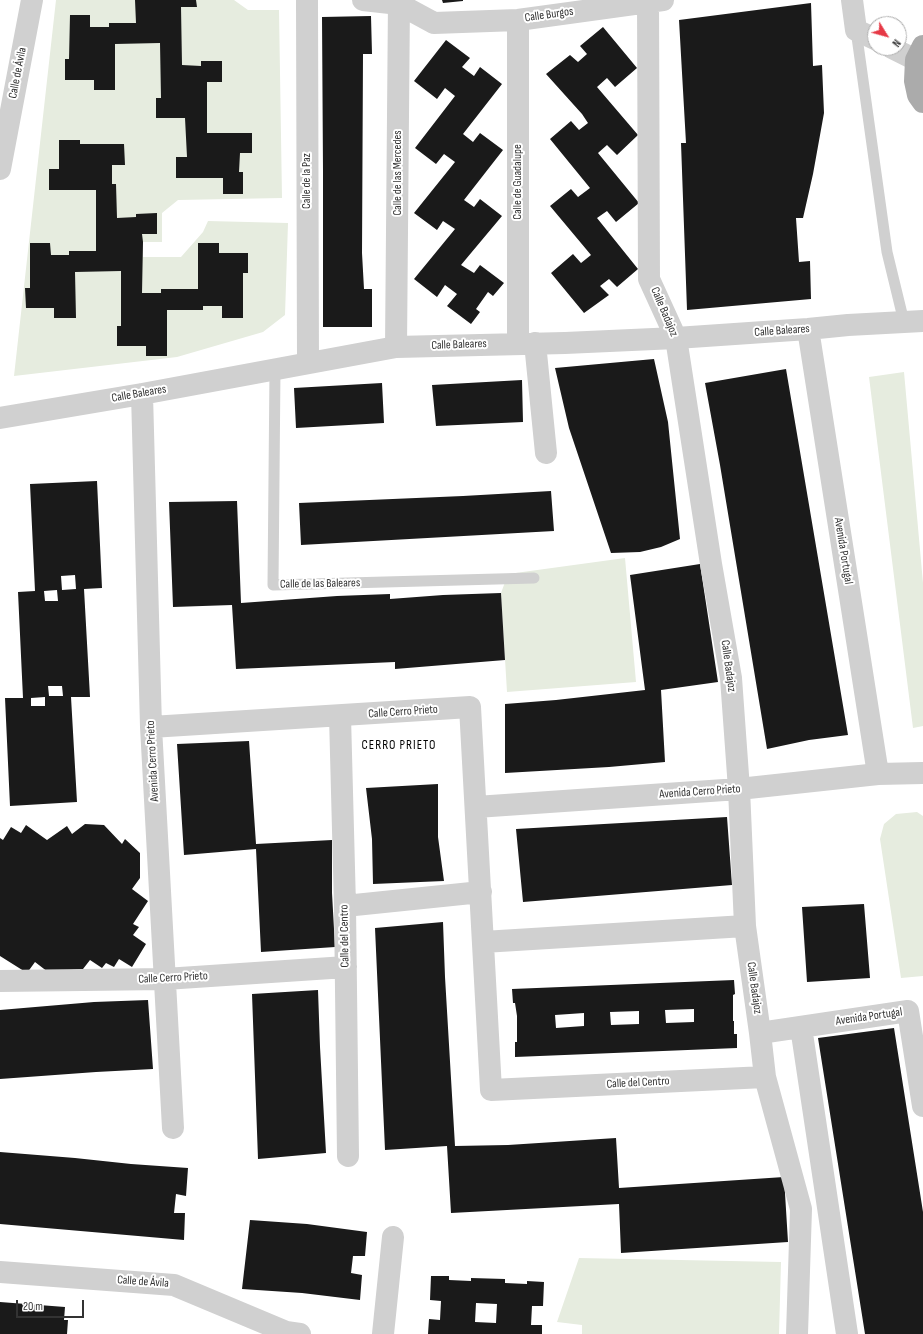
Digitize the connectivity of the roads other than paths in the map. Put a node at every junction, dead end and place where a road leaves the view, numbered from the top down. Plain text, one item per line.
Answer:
1 (32, 0) edge
2 (307, 0) edge
3 (363, 0) edge
4 (653, 0) edge
5 (852, 0) edge
6 (399, 2) edge
7 (518, 20) junction
8 (866, 35) edge
9 (907, 51) edge
10 (920, 53) edge
11 (923, 102) edge
12 (0, 169) edge
13 (914, 322) edge
14 (808, 329) junction
15 (676, 338) junction
16 (527, 343) junction
17 (396, 347) junction
18 (308, 362) junction
19 (275, 369) junction
20 (142, 394) junction
21 (0, 418) edge
22 (546, 453) dead end
23 (534, 578) dead end
24 (340, 716) junction
25 (151, 727) junction
26 (923, 773) edge
27 (878, 774) junction
28 (739, 789) junction
29 (476, 807) junction
30 (480, 892) junction
31 (345, 906) junction
32 (746, 926) junction
33 (483, 942) junction
34 (346, 967) junction
35 (165, 979) junction
36 (0, 981) edge
37 (801, 1027) junction
38 (760, 1033) junction
39 (765, 1077) junction
40 (923, 1106) edge
41 (173, 1128) dead end
42 (348, 1156) dead end
43 (392, 1237) dead end
44 (0, 1272) edge
45 (300, 1334) edge
46 (383, 1334) edge
47 (797, 1334) edge
48 (847, 1334) edge

1 - 12 street, Calle de Ávila
2 - 18 street, Calle de la Paz
3 - 6 street
4 - 7 street, Calle Burgos
4 - 15 street, Calle Badajoz
5 - 8 street
6 - 7 street, Calle Burgos
6 - 17 street, Calle de las Mercedes
7 - 16 street, Calle de Guadalupe
8 - 13 lane
9 - 10 street
10 - 11 main road
13 - 14 street, Calle Baleares
14 - 15 street, Calle Baleares
14 - 27 street, Avenida Portugal
15 - 16 street, Calle Baleares
15 - 28 street, Calle Badajoz
16 - 17 street, Calle Baleares
16 - 22 street, Calle de Guadalupe
17 - 18 street, Calle Baleares
18 - 19 street, Calle Baleares
19 - 20 street, Calle Baleares
19 - 23 lane, Calle de las Baleares
20 - 21 street, Calle Baleares
20 - 25 street, Avenida Cerro Prieto
24 - 25 street, Calle Cerro Prieto
24 - 29 street, Calle Cerro Prieto
24 - 31 street, Calle del Centro
25 - 35 street, Avenida Cerro Prieto
26 - 27 street, Avenida Cerro Prieto
27 - 28 street, Avenida Cerro Prieto
28 - 29 street, Avenida Cerro Prieto
28 - 32 street, Calle Badajoz
29 - 30 street, Calle Cerro Prieto
30 - 31 street
30 - 33 street, Calle Cerro Prieto
31 - 34 street, Calle del Centro
32 - 33 street
32 - 38 street, Calle Badajoz
33 - 39 street, Calle del Centro
34 - 35 street, Calle Cerro Prieto
34 - 42 street, Calle del Centro
35 - 36 street, Calle Cerro Prieto
35 - 41 street, Avenida Cerro Prieto
37 - 38 street, Avenida Portugal
37 - 40 street, Avenida Portugal
37 - 48 street
38 - 39 street, Calle Badajoz
39 - 47 street, Calle Badajoz
43 - 46 street
44 - 45 street, Calle de Ávila

